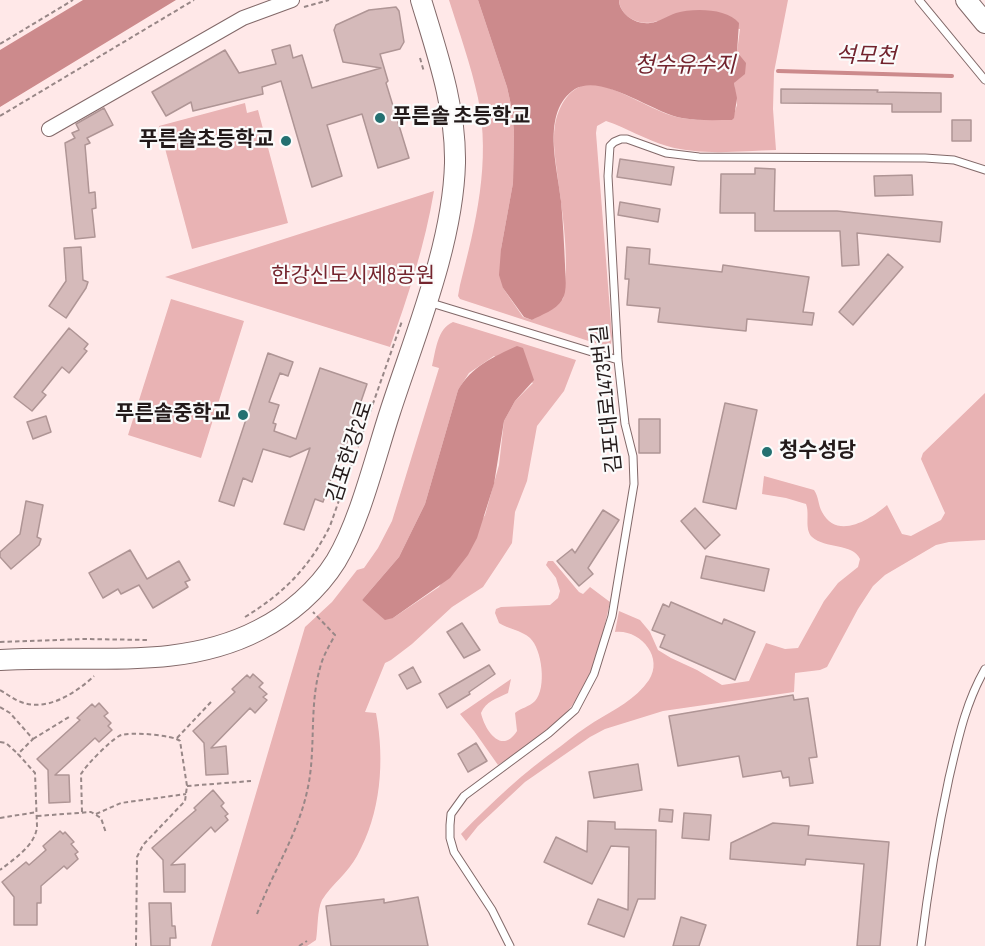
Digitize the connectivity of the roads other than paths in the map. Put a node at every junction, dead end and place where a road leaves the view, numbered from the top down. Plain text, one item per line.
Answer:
1 (292, 0) edge
2 (421, 0) edge
3 (919, 0) edge
4 (966, 0) edge
5 (985, 23) edge
6 (985, 80) edge
7 (49, 129) dead end
8 (985, 170) edge
9 (426, 301) junction
10 (618, 360) junction
11 (0, 660) edge
12 (985, 669) edge
13 (510, 946) edge
14 (921, 946) edge

1 - 7 street
2 - 9 street, 김포한강2로
3 - 6 lane
4 - 5 street
8 - 10 lane, 김포대로1473번길
9 - 10 lane
9 - 11 street, 김포한강2로
10 - 13 lane, 김포대로1473번길
12 - 14 lane

